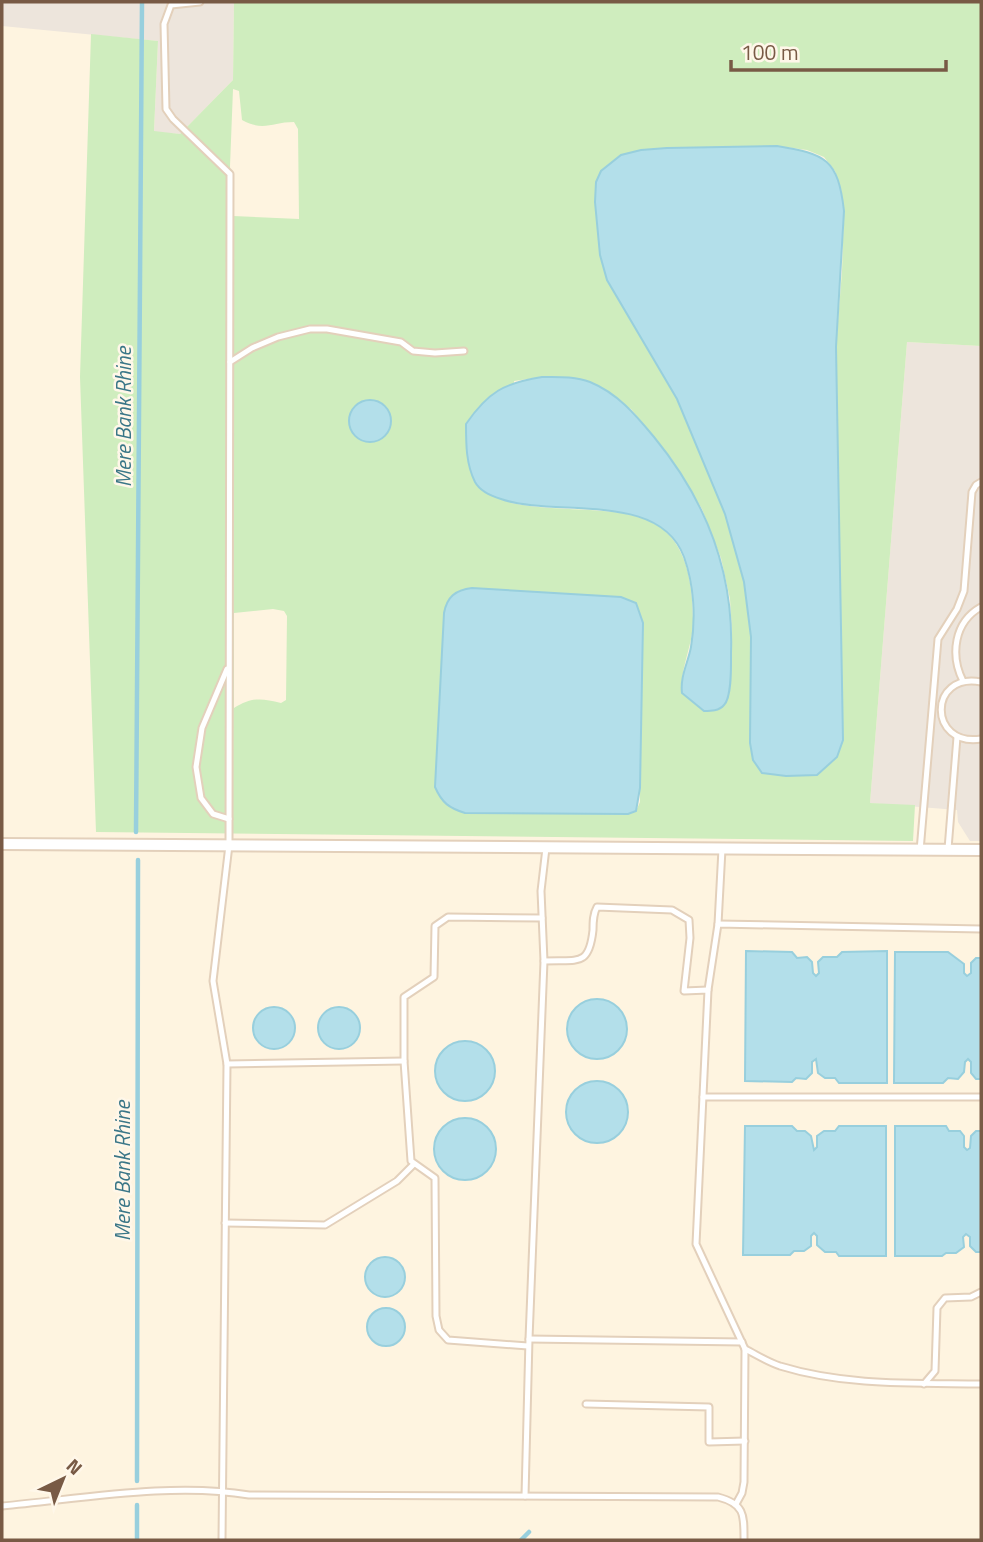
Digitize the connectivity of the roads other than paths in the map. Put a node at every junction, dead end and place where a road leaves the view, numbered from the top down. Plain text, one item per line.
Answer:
1 (200, 2) edge
2 (464, 351) dead end
3 (230, 362) junction
4 (981, 482) edge
5 (981, 607) edge
6 (229, 664) junction
7 (963, 681) junction
8 (981, 682) edge
9 (932, 704) junction
10 (941, 705) junction
11 (957, 737) junction
12 (981, 739) edge
13 (229, 819) junction
14 (2, 844) edge
15 (229, 845) junction
16 (546, 848) junction
17 (722, 849) junction
18 (981, 850) edge
19 (920, 851) junction
20 (947, 851) junction
21 (542, 918) junction
22 (718, 924) junction
23 (981, 929) edge
24 (544, 961) junction
25 (708, 990) junction
26 (404, 1061) junction
27 (227, 1063) junction
28 (703, 1097) junction
29 (981, 1097) edge
30 (414, 1164) junction
31 (225, 1223) junction
32 (981, 1292) edge
33 (528, 1342) junction
34 (742, 1342) junction
35 (746, 1349) junction
36 (924, 1384) junction
37 (981, 1384) edge
38 (586, 1404) dead end
39 (745, 1441) junction
40 (222, 1490) junction
41 (525, 1496) junction
42 (736, 1504) junction
43 (2, 1506) edge
44 (222, 1540) edge
45 (744, 1540) edge

1 - 3 lane
2 - 3 lane
3 - 6 lane
4 - 9 lane
5 - 7 lane
6 - 13 lane
6 - 13 lane
7 - 8 lane
7 - 10 lane
9 - 10 lane
9 - 19 lane
10 - 11 lane
11 - 12 lane
11 - 20 lane
13 - 15 lane
14 - 15 street
15 - 16 street
15 - 27 lane
16 - 17 street
16 - 21 lane
17 - 19 street
17 - 22 lane
18 - 20 street
19 - 20 street
21 - 24 lane
21 - 26 lane
22 - 23 lane
22 - 25 lane
24 - 25 lane
24 - 33 lane
25 - 28 lane
26 - 27 lane
26 - 30 lane
27 - 31 lane
28 - 29 lane
28 - 34 lane
30 - 31 lane
30 - 33 lane
31 - 40 lane
32 - 36 lane
33 - 34 lane
33 - 41 lane
34 - 35 lane
35 - 36 lane
35 - 39 lane
36 - 37 lane
38 - 39 lane
39 - 42 lane
40 - 41 lane
40 - 43 lane
40 - 44 lane
41 - 42 lane
42 - 45 lane

